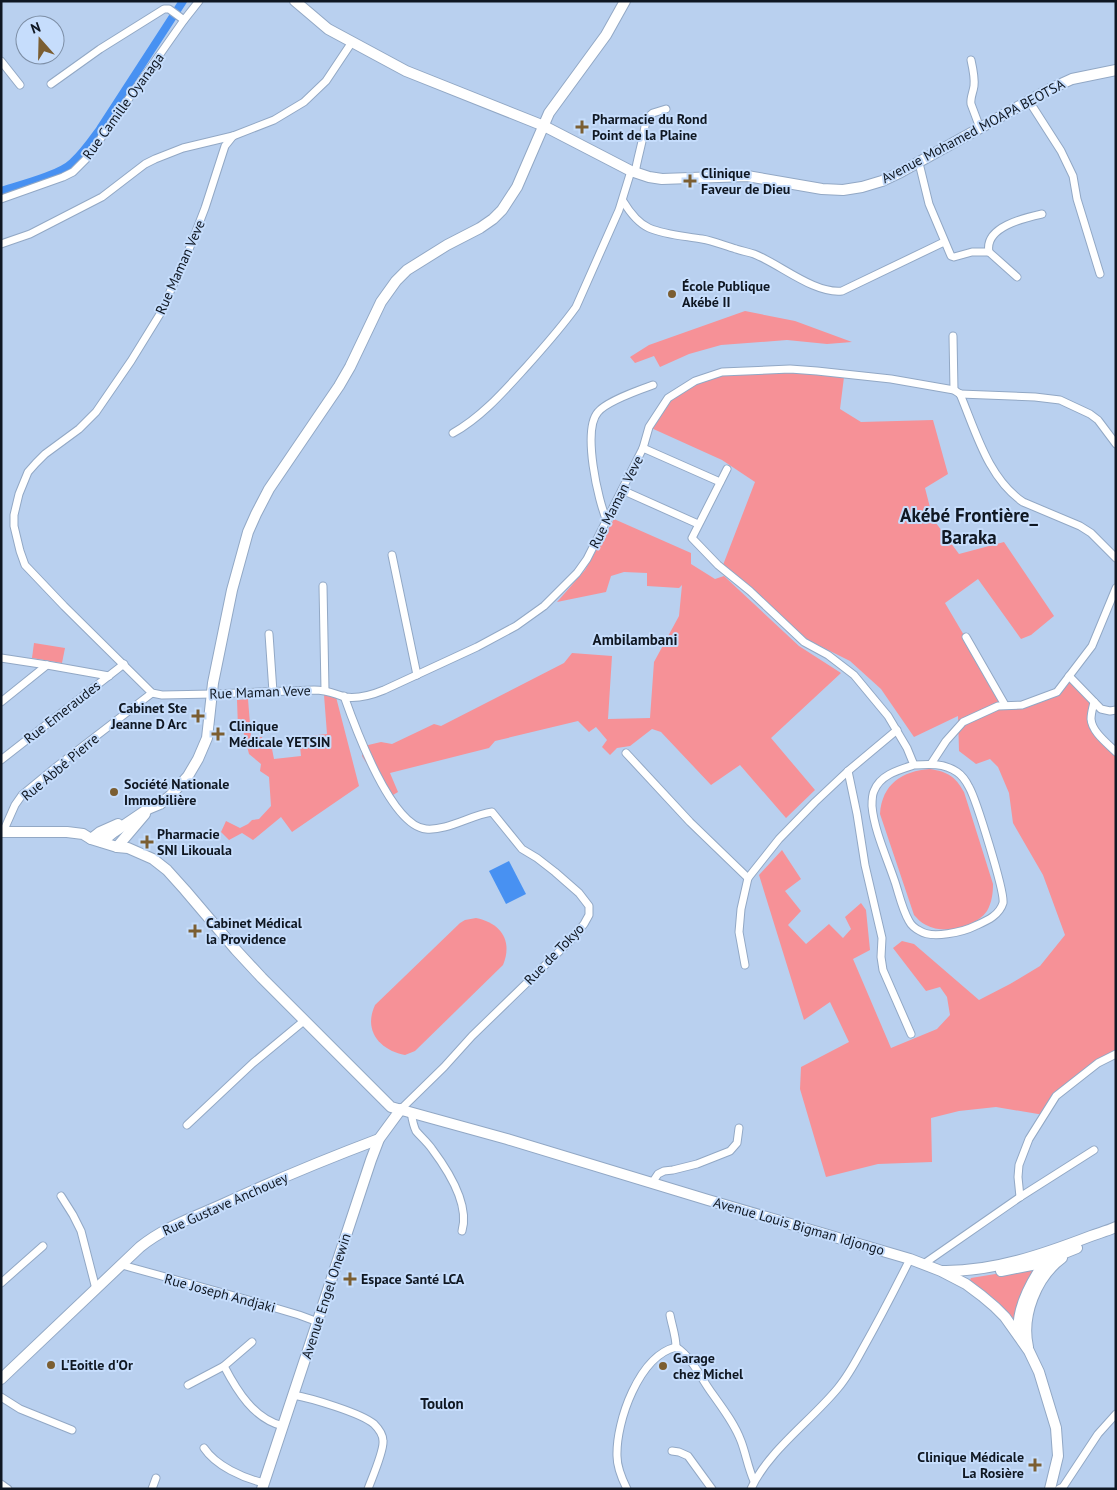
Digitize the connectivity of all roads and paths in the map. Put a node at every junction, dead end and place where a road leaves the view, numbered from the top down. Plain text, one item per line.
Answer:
1 (199, 1) edge
2 (295, 1) edge
3 (624, 1) edge
4 (179, 16) junction
5 (352, 42) junction
6 (970, 60) dead end
7 (1, 61) edge
8 (1116, 70) edge
9 (51, 84) dead end
10 (20, 85) dead end
11 (1029, 101) junction
12 (666, 108) dead end
13 (544, 126) junction
14 (980, 128) junction
15 (233, 136) junction
16 (920, 163) junction
17 (633, 172) junction
18 (1, 199) edge
19 (623, 200) junction
20 (1042, 214) dead end
21 (944, 242) junction
22 (1, 244) edge
23 (989, 252) junction
24 (1100, 274) dead end
25 (1017, 277) dead end
26 (953, 336) dead end
27 (653, 385) dead end
28 (957, 392) junction
29 (454, 433) dead end
30 (1116, 444) edge
31 (643, 448) junction
32 (727, 469) dead end
33 (720, 482) junction
34 (622, 490) junction
35 (607, 521) junction
36 (698, 524) junction
37 (392, 555) dead end
38 (1116, 558) edge
39 (323, 586) dead end
40 (1116, 588) edge
41 (269, 634) dead end
42 (966, 637) dead end
43 (1, 658) edge
44 (124, 664) junction
45 (47, 665) junction
46 (417, 675) junction
47 (109, 676) junction
48 (1069, 676) junction
49 (325, 690) junction
50 (273, 692) junction
51 (152, 693) junction
52 (212, 694) junction
53 (344, 696) junction
54 (1, 702) edge
55 (1094, 702) junction
56 (1005, 705) junction
57 (1116, 710) edge
58 (897, 730) junction
59 (1116, 752) edge
60 (626, 753) dead end
61 (1, 760) edge
62 (931, 764) junction
63 (914, 765) junction
64 (848, 771) junction
65 (134, 822) junction
66 (2, 832) edge
67 (91, 838) junction
68 (102, 842) junction
69 (116, 847) junction
70 (128, 848) junction
71 (748, 878) junction
72 (745, 965) dead end
73 (305, 1020) junction
74 (911, 1034) dead end
75 (1116, 1054) edge
76 (406, 1111) junction
77 (187, 1125) dead end
78 (739, 1128) dead end
79 (379, 1139) junction
80 (1094, 1150) dead end
81 (652, 1183) junction
82 (61, 1196) dead end
83 (1020, 1197) junction
84 (1116, 1227) edge
85 (462, 1230) dead end
86 (1104, 1232) junction
87 (43, 1246) dead end
88 (1059, 1248) junction
89 (1076, 1248) junction
90 (910, 1259) junction
91 (1046, 1261) junction
92 (925, 1263) junction
93 (122, 1265) junction
94 (941, 1271) junction
95 (953, 1277) junction
96 (3, 1279) edge
97 (96, 1289) junction
98 (670, 1316) dead end
99 (318, 1322) junction
100 (1019, 1337) junction
101 (252, 1342) dead end
102 (676, 1347) junction
103 (1029, 1351) junction
104 (224, 1366) junction
105 (1, 1379) edge
106 (188, 1385) dead end
107 (294, 1395) junction
108 (1, 1397) edge
109 (1115, 1417) edge
110 (282, 1426) junction
111 (72, 1430) dead end
112 (204, 1448) dead end
113 (672, 1451) dead end
114 (156, 1478) dead end
115 (754, 1481) junction
116 (1, 1484) edge
117 (263, 1486) edge
118 (8, 1489) edge
119 (152, 1489) edge
120 (368, 1489) edge
121 (627, 1489) edge
122 (712, 1489) edge
123 (751, 1489) edge
124 (1050, 1489) edge
125 (1059, 1489) edge

1 - 4 street, Rue Camille Oyanaga
2 - 5 street, Avenue Mohamed MOAPA BEOTSA
3 - 13 street
4 - 9 street
4 - 18 street, Rue Camille Oyanaga
5 - 13 street, Avenue Mohamed MOAPA BEOTSA
5 - 15 street
6 - 14 street
7 - 10 street
8 - 11 street, Avenue Mohamed MOAPA BEOTSA
11 - 14 street, Avenue Mohamed MOAPA BEOTSA
11 - 24 street
12 - 17 street
13 - 17 street, Avenue Mohamed MOAPA BEOTSA
13 - 52 street
14 - 16 street, Avenue Mohamed MOAPA BEOTSA
15 - 22 street
15 - 44 street, Rue Maman Veve
16 - 17 street, Avenue Mohamed MOAPA BEOTSA
16 - 21 street
17 - 19 street
19 - 21 street
19 - 29 street
20 - 23 street
21 - 23 street
23 - 25 street
26 - 28 street
27 - 35 street
28 - 30 street, Rue Maman Veve
28 - 31 street, Rue Maman Veve
28 - 38 street
31 - 33 street
31 - 34 street, Rue Maman Veve
32 - 33 street
33 - 36 street
34 - 35 street, Rue Maman Veve
34 - 36 street
35 - 46 street, Rue Maman Veve
36 - 58 street
37 - 46 street
39 - 49 street
40 - 48 street
41 - 50 street
42 - 56 street
43 - 45 street
44 - 47 street, Rue Emeraudes
44 - 51 street, Rue Maman Veve
45 - 47 street
45 - 54 street
46 - 53 street, Rue Maman Veve
47 - 61 street, Rue Emeraudes
48 - 55 street
48 - 56 street
49 - 50 street, Rue Maman Veve
49 - 53 street, Rue Maman Veve
50 - 52 street, Rue Maman Veve
51 - 52 street, Rue Maman Veve
51 - 66 street, Rue Abbé Pierre
52 - 65 street
53 - 76 street, Rue de Tokyo
55 - 57 street
55 - 59 street
56 - 62 street
58 - 63 street
58 - 64 street
60 - 71 street
62 - 63 street
62 - 63 street
64 - 71 street
64 - 74 street
65 - 67 street
65 - 68 street
65 - 69 street
65 - 70 street
66 - 67 street, Avenue Louis Bigman Idjongo
67 - 68 street, Avenue Louis Bigman Idjongo
68 - 69 street, Avenue Louis Bigman Idjongo
69 - 70 street, Avenue Louis Bigman Idjongo
70 - 73 street, Avenue Louis Bigman Idjongo
71 - 72 street
73 - 76 street, Avenue Louis Bigman Idjongo
73 - 77 street
75 - 83 street
76 - 79 street, Avenue Engel Onewin
76 - 81 street, Avenue Louis Bigman Idjongo
76 - 85 street
78 - 81 street
79 - 93 street, Rue Gustave Anchouey
79 - 99 street, Avenue Engel Onewin
80 - 83 street
81 - 90 street, Avenue Louis Bigman Idjongo
82 - 97 street
83 - 92 street
84 - 86 street
86 - 88 street
86 - 89 street
87 - 96 street
88 - 91 street
88 - 94 street
89 - 91 street
89 - 103 street
90 - 92 street, Avenue Louis Bigman Idjongo
90 - 115 street
91 - 95 street
91 - 100 street
92 - 94 street, Avenue Louis Bigman Idjongo
93 - 97 street, Rue Gustave Anchouey
93 - 99 street, Rue Joseph Andjaki
94 - 95 street, Avenue Louis Bigman Idjongo
95 - 100 street, Avenue Louis Bigman Idjongo
97 - 105 street, Rue Gustave Anchouey
98 - 102 street
99 - 107 street, Avenue Engel Onewin
100 - 103 street, Avenue Louis Bigman Idjongo
101 - 104 street
102 - 115 street
102 - 121 street
103 - 124 street, Avenue Louis Bigman Idjongo
104 - 106 street
104 - 110 street
107 - 110 street, Avenue Engel Onewin
107 - 120 street
108 - 111 street
109 - 125 street
110 - 117 street, Avenue Engel Onewin
112 - 117 street
113 - 122 street
114 - 119 street
115 - 123 street
116 - 118 street

